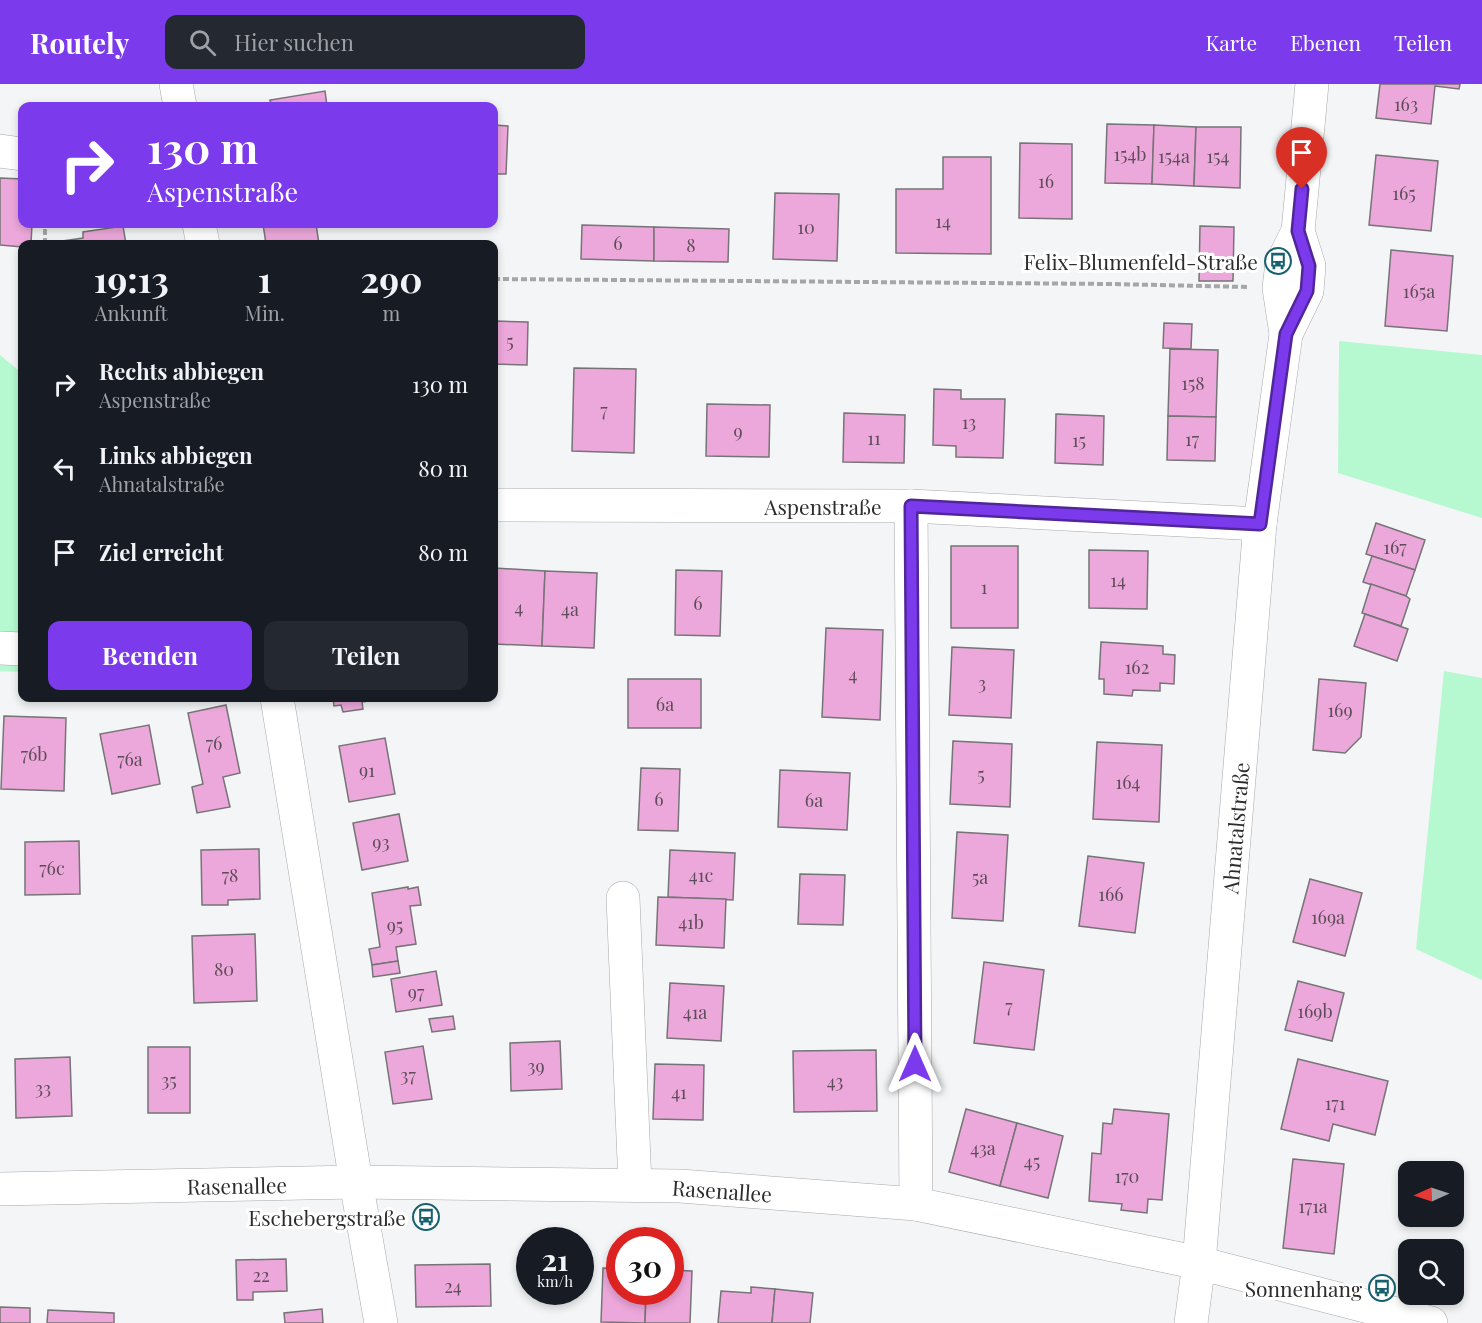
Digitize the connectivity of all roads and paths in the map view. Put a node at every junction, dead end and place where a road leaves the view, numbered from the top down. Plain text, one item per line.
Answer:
1 (176, 84) edge
2 (1312, 84) edge
3 (179, 102) edge
4 (0, 151) edge
5 (18, 153) edge
6 (1298, 231) junction
7 (498, 279) edge
8 (1279, 288) junction
9 (1286, 334) junction
10 (498, 505) edge
11 (911, 506) junction
12 (1260, 524) junction
13 (0, 648) edge
14 (18, 649) edge
15 (278, 702) edge
16 (623, 898) dead end
17 (356, 1182) junction
18 (635, 1185) junction
19 (0, 1189) edge
20 (916, 1204) junction
21 (1199, 1263) junction
22 (381, 1323) edge
23 (1191, 1323) edge
24 (1431, 1323) edge

1 - 3 street
2 - 6 street, Ahnatalstraße
4 - 5 street
6 - 8 street, Ahnatalstraße
6 - 9 street, Ahnatalstraße
7 - 8 path
8 - 9 street, Ahnatalstraße
9 - 12 street, Ahnatalstraße
10 - 11 street, Aspenstraße
11 - 12 street, Aspenstraße
11 - 20 street
12 - 21 street, Ahnatalstraße
13 - 14 street
15 - 17 street
16 - 18 street
17 - 18 street, Rasenallee
17 - 19 street, Rasenallee
17 - 22 street
18 - 20 street, Rasenallee
20 - 21 street, Rasenallee
21 - 23 street, Ahnatalstraße
21 - 24 street, Rasenallee

